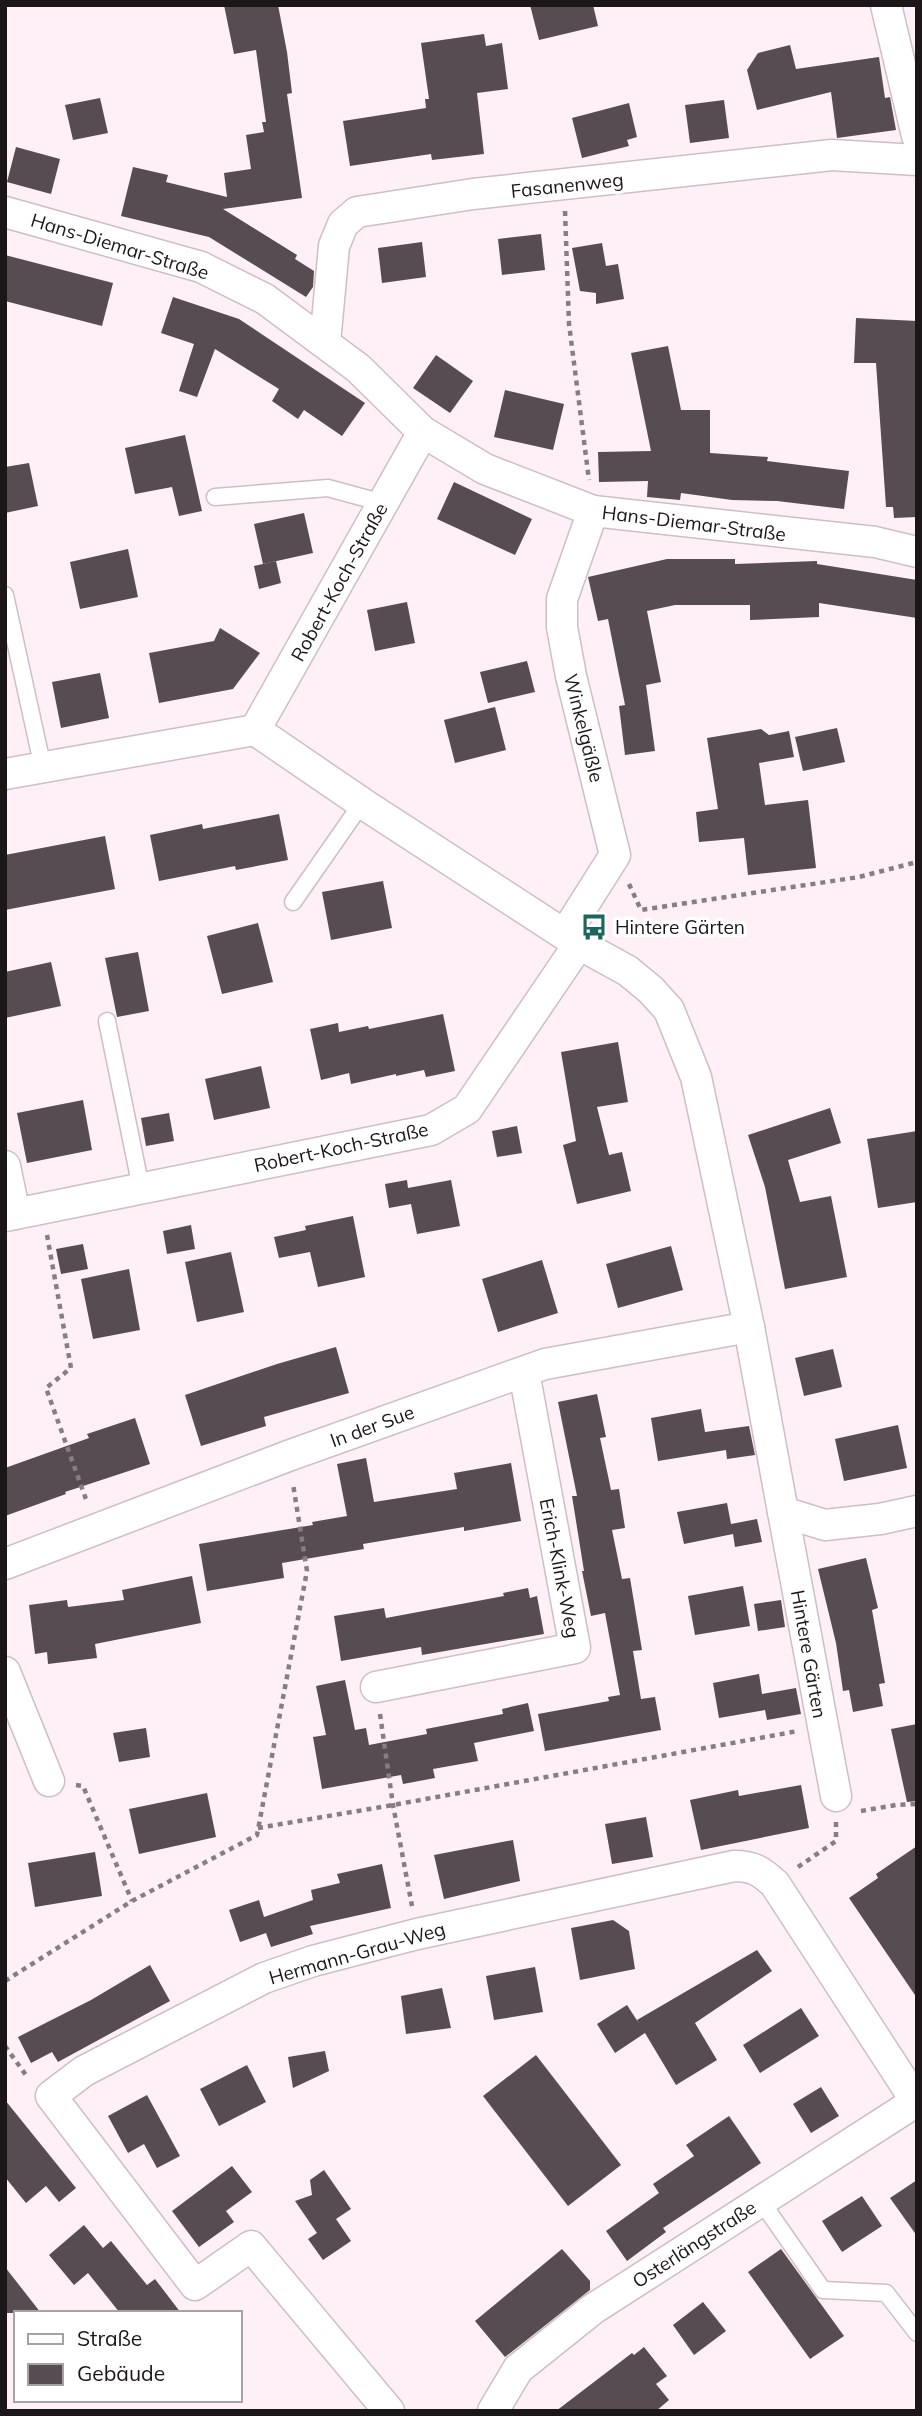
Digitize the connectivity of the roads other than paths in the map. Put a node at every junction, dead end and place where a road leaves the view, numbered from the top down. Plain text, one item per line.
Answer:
1 (886, 5) edge
2 (917, 136) edge
3 (917, 160) edge
4 (5, 212) edge
5 (325, 343) junction
6 (423, 432) junction
7 (215, 497) dead end
8 (383, 503) junction
9 (593, 511) junction
10 (917, 552) edge
11 (5, 596) edge
12 (255, 730) junction
13 (43, 768) junction
14 (5, 774) edge
15 (362, 803) junction
16 (293, 902) dead end
17 (572, 939) junction
18 (107, 1021) dead end
19 (5, 1166) edge
20 (141, 1188) junction
21 (21, 1213) edge
22 (749, 1327) junction
23 (524, 1372) junction
24 (917, 1511) edge
25 (783, 1512) junction
26 (5, 1564) edge
27 (5, 1672) edge
28 (376, 1687) road end
29 (49, 1781) road end
30 (848, 1804) road end
31 (916, 2101) edge
32 (761, 2201) junction
33 (917, 2333) edge
34 (389, 2411) edge
35 (494, 2411) edge

1 - 2 street
3 - 5 street, Fasanenweg
4 - 5 street, Hans-Diemar-Straße
5 - 6 street, Hans-Diemar-Straße
6 - 8 street, Robert-Koch-Straße
6 - 9 street, Hans-Diemar-Straße
7 - 8 lane
8 - 12 street, Robert-Koch-Straße
9 - 10 street, Hans-Diemar-Straße
9 - 17 street, Winkelgäßle
11 - 13 lane
12 - 13 street
12 - 15 street, Hintere Gärten
13 - 14 street
15 - 16 lane
15 - 17 street, Hintere Gärten
17 - 20 street, Robert-Koch-Straße
17 - 22 street, Hintere Gärten
18 - 20 lane
19 - 21 street
20 - 21 street, Robert-Koch-Straße
22 - 23 street, In der Sue
22 - 25 street, Hintere Gärten
23 - 26 street, In der Sue
23 - 28 street, Erich-Klink-Weg
24 - 25 street
25 - 30 street, Hintere Gärten
27 - 29 street
31 - 32 street, Osterlängstraße
31 - 34 street, Hermann-Grau-Weg
32 - 33 lane
32 - 35 street, Osterlängstraße

